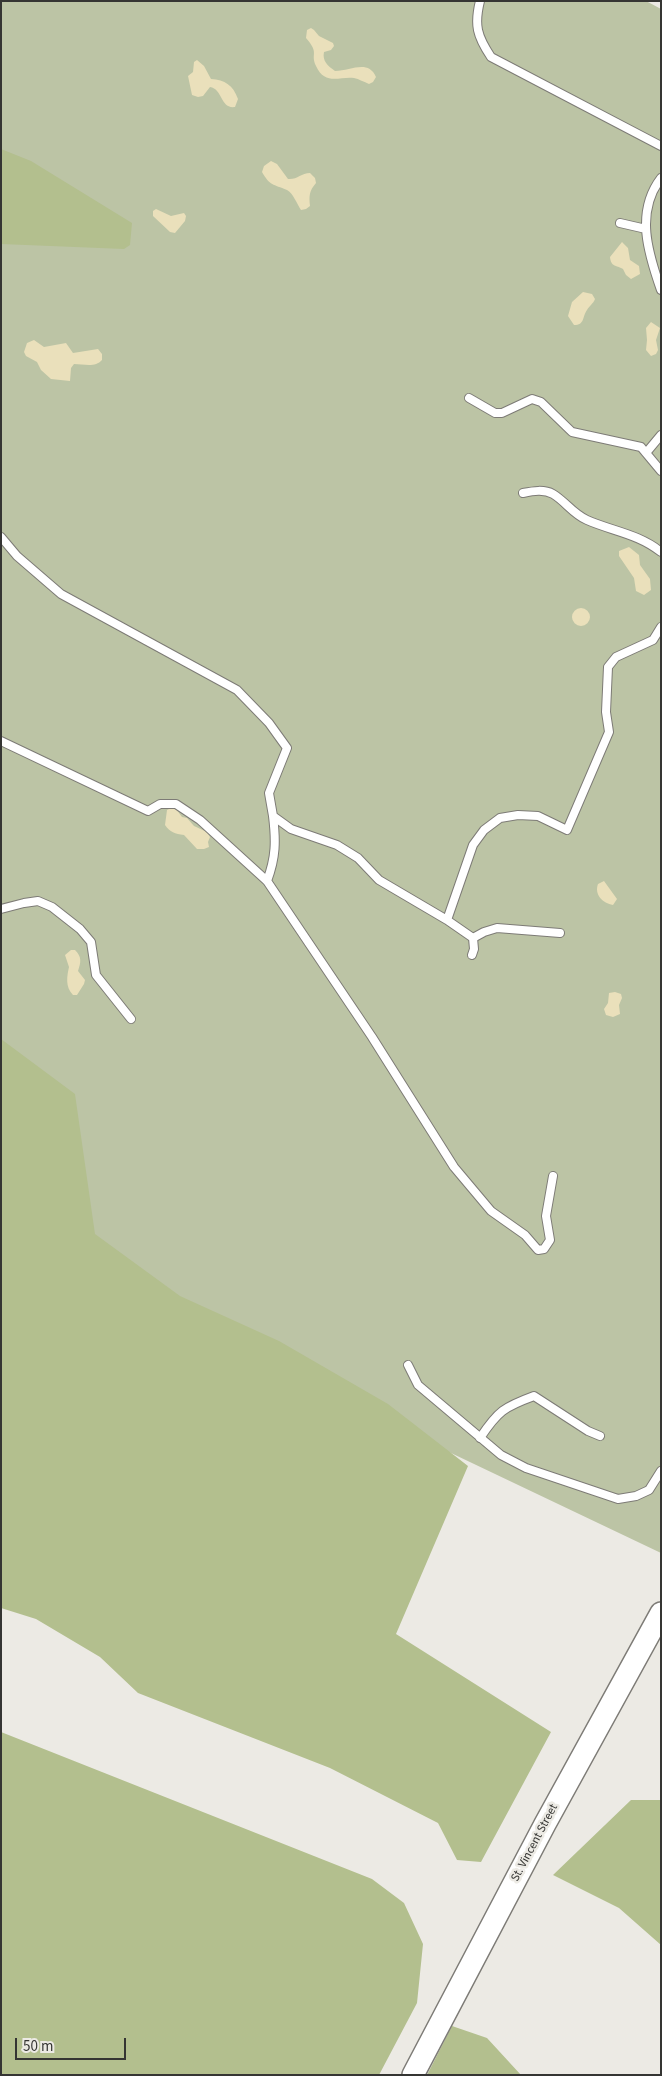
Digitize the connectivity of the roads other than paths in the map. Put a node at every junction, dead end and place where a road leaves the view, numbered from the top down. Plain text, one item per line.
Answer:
1 (480, 1) edge
2 (661, 146) edge
3 (661, 178) edge
4 (620, 223) dead end
5 (646, 229) junction
6 (661, 290) edge
7 (469, 398) dead end
8 (661, 435) edge
9 (646, 453) junction
10 (660, 467) edge
11 (523, 493) dead end
12 (1, 537) edge
13 (661, 552) edge
14 (661, 626) edge
15 (1, 740) edge
16 (274, 816) junction
17 (267, 881) junction
18 (1, 909) edge
19 (447, 920) junction
20 (560, 933) dead end
21 (473, 938) junction
22 (472, 955) dead end
23 (131, 1020) dead end
24 (553, 1176) dead end
25 (408, 1365) dead end
26 (600, 1436) dead end
27 (480, 1438) junction
28 (661, 1471) edge
29 (661, 1613) edge
30 (413, 2075) edge

1 - 2 lane
3 - 5 lane
4 - 5 lane
5 - 6 lane
7 - 9 lane
8 - 9 lane
9 - 10 lane
11 - 13 lane
12 - 16 lane
14 - 19 lane
15 - 17 lane
16 - 17 lane
16 - 19 lane
17 - 24 lane
18 - 23 lane
19 - 21 lane
20 - 21 lane
21 - 22 lane
25 - 27 lane
26 - 27 lane
27 - 28 lane
29 - 30 street, St. Vincent Street

